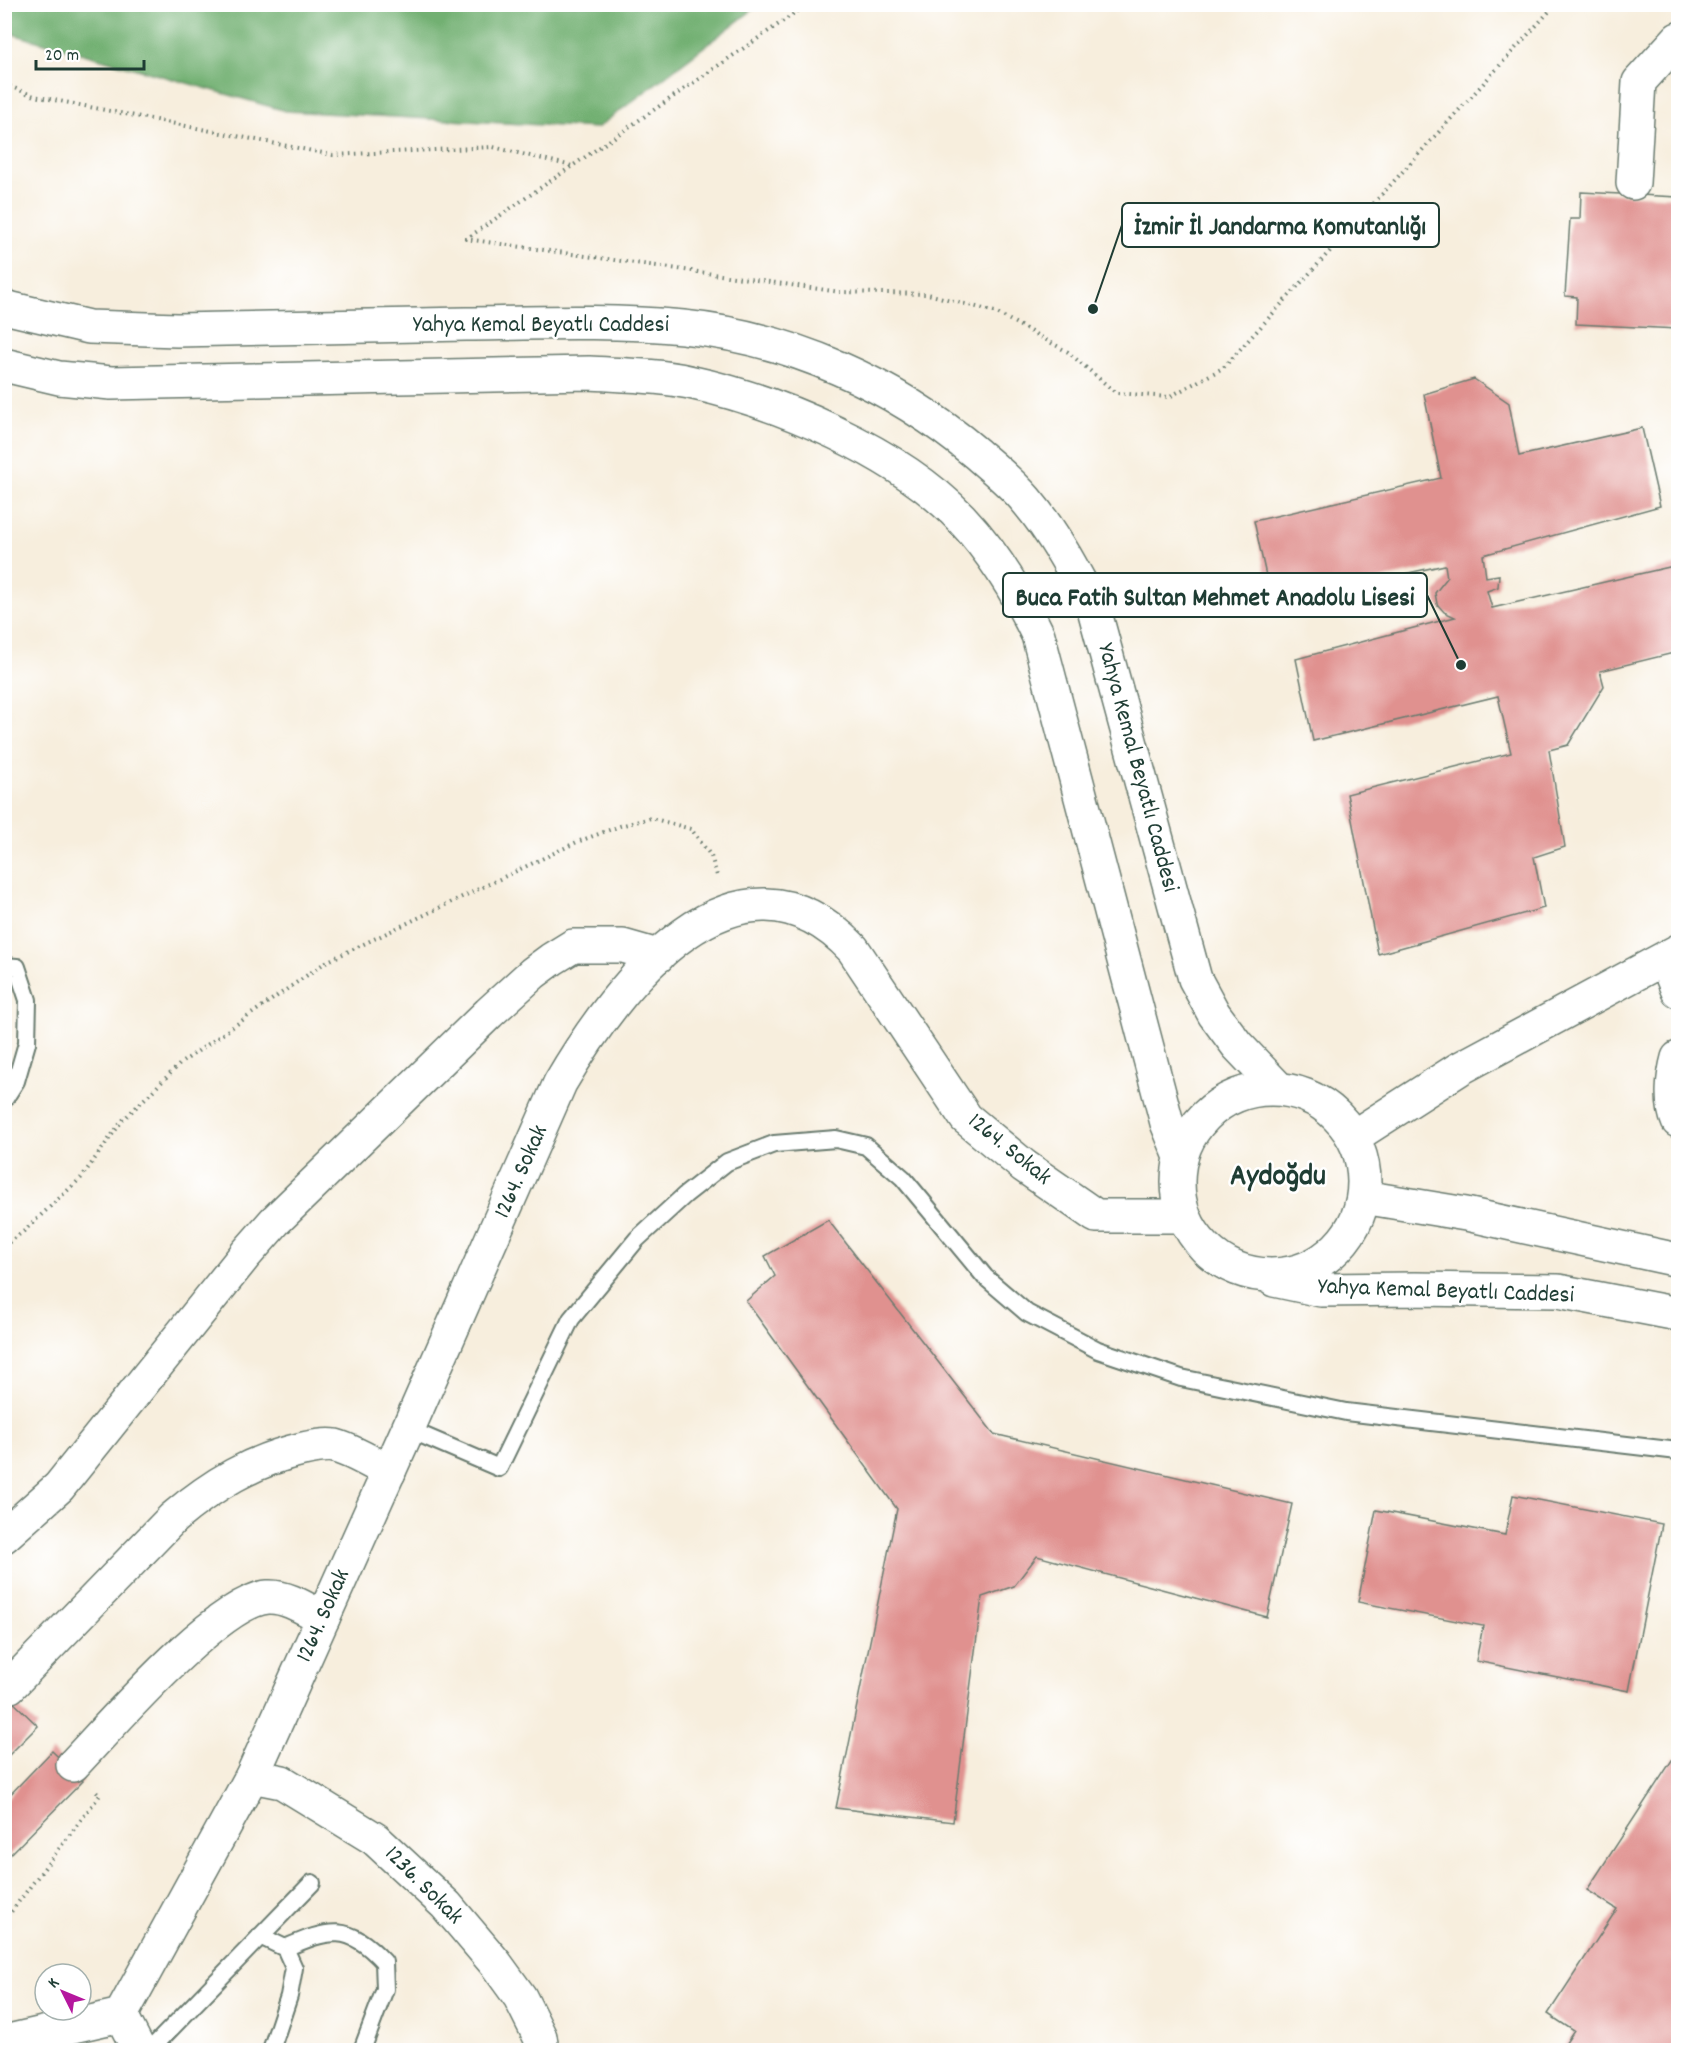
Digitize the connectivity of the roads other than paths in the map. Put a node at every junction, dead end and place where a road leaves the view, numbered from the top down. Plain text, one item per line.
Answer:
1 (1678, 39) edge
2 (1633, 183) dead end
3 (4, 308) edge
4 (4, 365) edge
5 (1672, 955) edge
6 (658, 956) junction
7 (4, 966) edge
8 (1678, 991) edge
9 (1678, 1058) edge
10 (1279, 1089) junction
11 (4, 1100) edge
12 (1678, 1121) edge
13 (1353, 1137) junction
14 (1181, 1157) junction
15 (1363, 1197) junction
16 (1183, 1216) junction
17 (1678, 1260) edge
18 (1249, 1274) junction
19 (1678, 1314) edge
20 (408, 1430) junction
21 (1678, 1451) edge
22 (389, 1472) junction
23 (4, 1536) edge
24 (323, 1618) junction
25 (6, 1685) edge
26 (73, 1765) road end
27 (252, 1776) junction
28 (312, 1883) dead end
29 (260, 1936) junction
30 (285, 1948) junction
31 (121, 2016) junction
32 (4, 2042) edge
33 (139, 2050) edge
34 (150, 2050) edge
35 (271, 2050) edge
36 (362, 2050) edge
37 (542, 2050) edge

1 - 2 main road
3 - 10 main road, Yahya Kemal Beyatlı Caddesi
4 - 14 main road, Yahya Kemal Beyatlı Caddesi
5 - 8 main road
5 - 13 main road
6 - 16 main road, 1264. Sokak
6 - 20 main road, 1264. Sokak
6 - 23 main road
7 - 11 lane
9 - 12 main road
10 - 13 main road
10 - 14 main road
13 - 15 main road
14 - 16 main road
15 - 17 main road
15 - 18 main road
16 - 18 main road
18 - 19 main road, Yahya Kemal Beyatlı Caddesi
20 - 21 lane
20 - 22 main road, 1264. Sokak
22 - 24 main road, 1264. Sokak
22 - 25 main road
24 - 26 main road
24 - 27 main road, 1264. Sokak
27 - 31 main road, 1264. Sokak
27 - 37 main road, 1236. Sokak
28 - 29 lane
29 - 30 lane
29 - 34 lane
30 - 35 lane
30 - 36 lane
31 - 32 main road
31 - 33 main road

